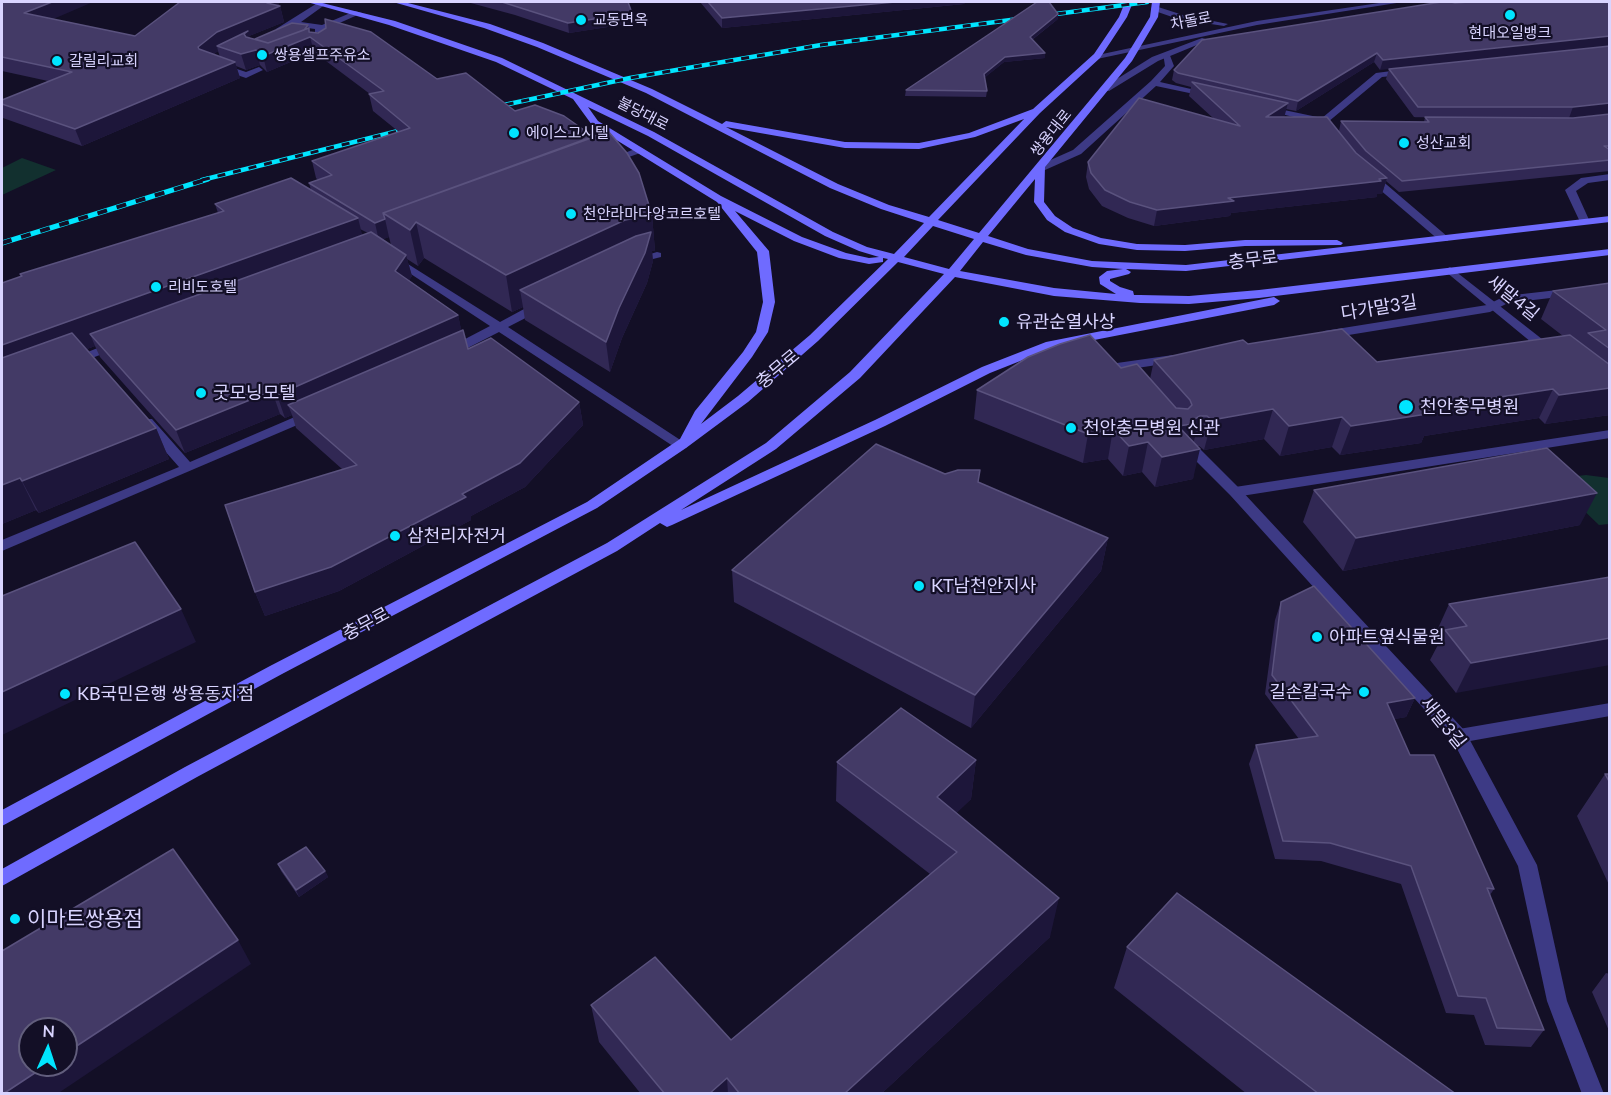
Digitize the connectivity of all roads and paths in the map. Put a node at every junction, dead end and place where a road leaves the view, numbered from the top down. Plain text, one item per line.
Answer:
1 (310, 2) edge
2 (397, 2) edge
3 (1129, 2) edge
4 (1399, 2) edge
5 (322, 4) junction
6 (1155, 5) edge
7 (358, 13) junction
8 (1257, 23) junction
9 (292, 24) junction
10 (322, 28) junction
11 (280, 34) edge
12 (309, 39) edge
13 (318, 45) edge
14 (1139, 46) junction
15 (1166, 55) junction
16 (1097, 56) junction
17 (217, 57) edge
18 (259, 70) edge
19 (1415, 72) edge
20 (1154, 83) junction
21 (1106, 89) junction
22 (576, 97) junction
23 (1222, 99) edge
24 (1256, 106) edge
25 (1037, 111) junction
26 (708, 120) junction
27 (1323, 122) junction
28 (1335, 122) dead end
29 (1337, 139) edge
30 (640, 150) junction
31 (602, 164) edge
32 (1357, 165) edge
33 (1041, 168) junction
34 (1610, 177) edge
35 (717, 198) junction
36 (1610, 219) edge
37 (1585, 222) junction
38 (930, 223) junction
39 (981, 239) junction
40 (1444, 239) junction
41 (1409, 243) junction
42 (378, 247) edge
43 (1610, 252) edge
44 (657, 255) dead end
45 (896, 258) junction
46 (624, 266) edge
47 (1186, 268) junction
48 (1450, 270) junction
49 (952, 273) junction
50 (1393, 277) junction
51 (1610, 287) edge
52 (1189, 300) junction
53 (550, 301) edge
54 (1494, 306) junction
55 (497, 326) junction
56 (1315, 336) edge
57 (132, 338) edge
58 (1099, 346) junction
59 (1187, 356) edge
60 (436, 358) edge
61 (1565, 363) edge
62 (56, 367) edge
63 (328, 406) edge
64 (134, 407) edge
65 (1610, 434) edge
66 (681, 446) junction
67 (1194, 451) edge
68 (188, 468) junction
69 (1235, 492) junction
70 (2, 546) edge
71 (612, 547) junction
72 (1610, 709) edge
73 (1459, 736) junction
74 (2, 819) edge
75 (2, 878) edge
76 (1593, 1094) edge

1 - 5 main road, 불당대로
2 - 26 main road, 불당대로
3 - 16 main road, 쌍용대로
4 - 8 street, 차돌로
5 - 7 main road, 불당대로
5 - 9 street
6 - 8 street
6 - 14 main road, 쌍용대로
7 - 10 street
7 - 22 main road, 불당대로
8 - 14 street, 차돌로
8 - 15 street
9 - 10 street
9 - 11 street
10 - 12 street
10 - 13 street
14 - 16 street, 차돌로
14 - 21 main road, 쌍용대로
15 - 20 street
15 - 21 street
16 - 25 main road, 쌍용대로
17 - 18 street
19 - 27 street
20 - 23 street
20 - 33 street
21 - 33 main road, 쌍용대로
22 - 30 main road
22 - 45 main road, 불당대로
24 - 27 street
25 - 26 main road
25 - 38 main road, 쌍용대로
26 - 38 main road, 불당대로
27 - 28 street
27 - 29 street
30 - 31 street
30 - 35 main road
32 - 40 street
33 - 39 main road, 쌍용대로
33 - 41 main road
34 - 37 street
35 - 45 main road
35 - 66 main road
36 - 37 main road, 충무로
37 - 40 main road, 충무로
38 - 39 main road, 충무로
38 - 45 main road, 충무로
39 - 47 main road, 충무로
39 - 49 main road, 쌍용대로
40 - 41 main road, 충무로
41 - 47 main road, 충무로
42 - 55 street
43 - 48 main road, 충무로
44 - 46 street
45 - 49 main road, 불당대로
45 - 66 main road, 충무로
47 - 52 main road
48 - 50 main road, 충무로
48 - 54 street, 새말4길
49 - 52 main road, 충무로
49 - 71 main road
50 - 52 main road, 충무로
50 - 58 main road
51 - 54 street, 다가말3길
53 - 55 street
54 - 56 street, 다가말3길
54 - 61 street, 새말4길
55 - 60 street
55 - 66 street
57 - 62 street
58 - 59 street
58 - 71 main road
63 - 68 street
64 - 68 street
65 - 69 street
66 - 74 main road, 충무로
67 - 69 street, 새말3길
68 - 70 street
69 - 73 street, 새말3길
71 - 75 main road
72 - 73 street
73 - 76 street, 새말3길

